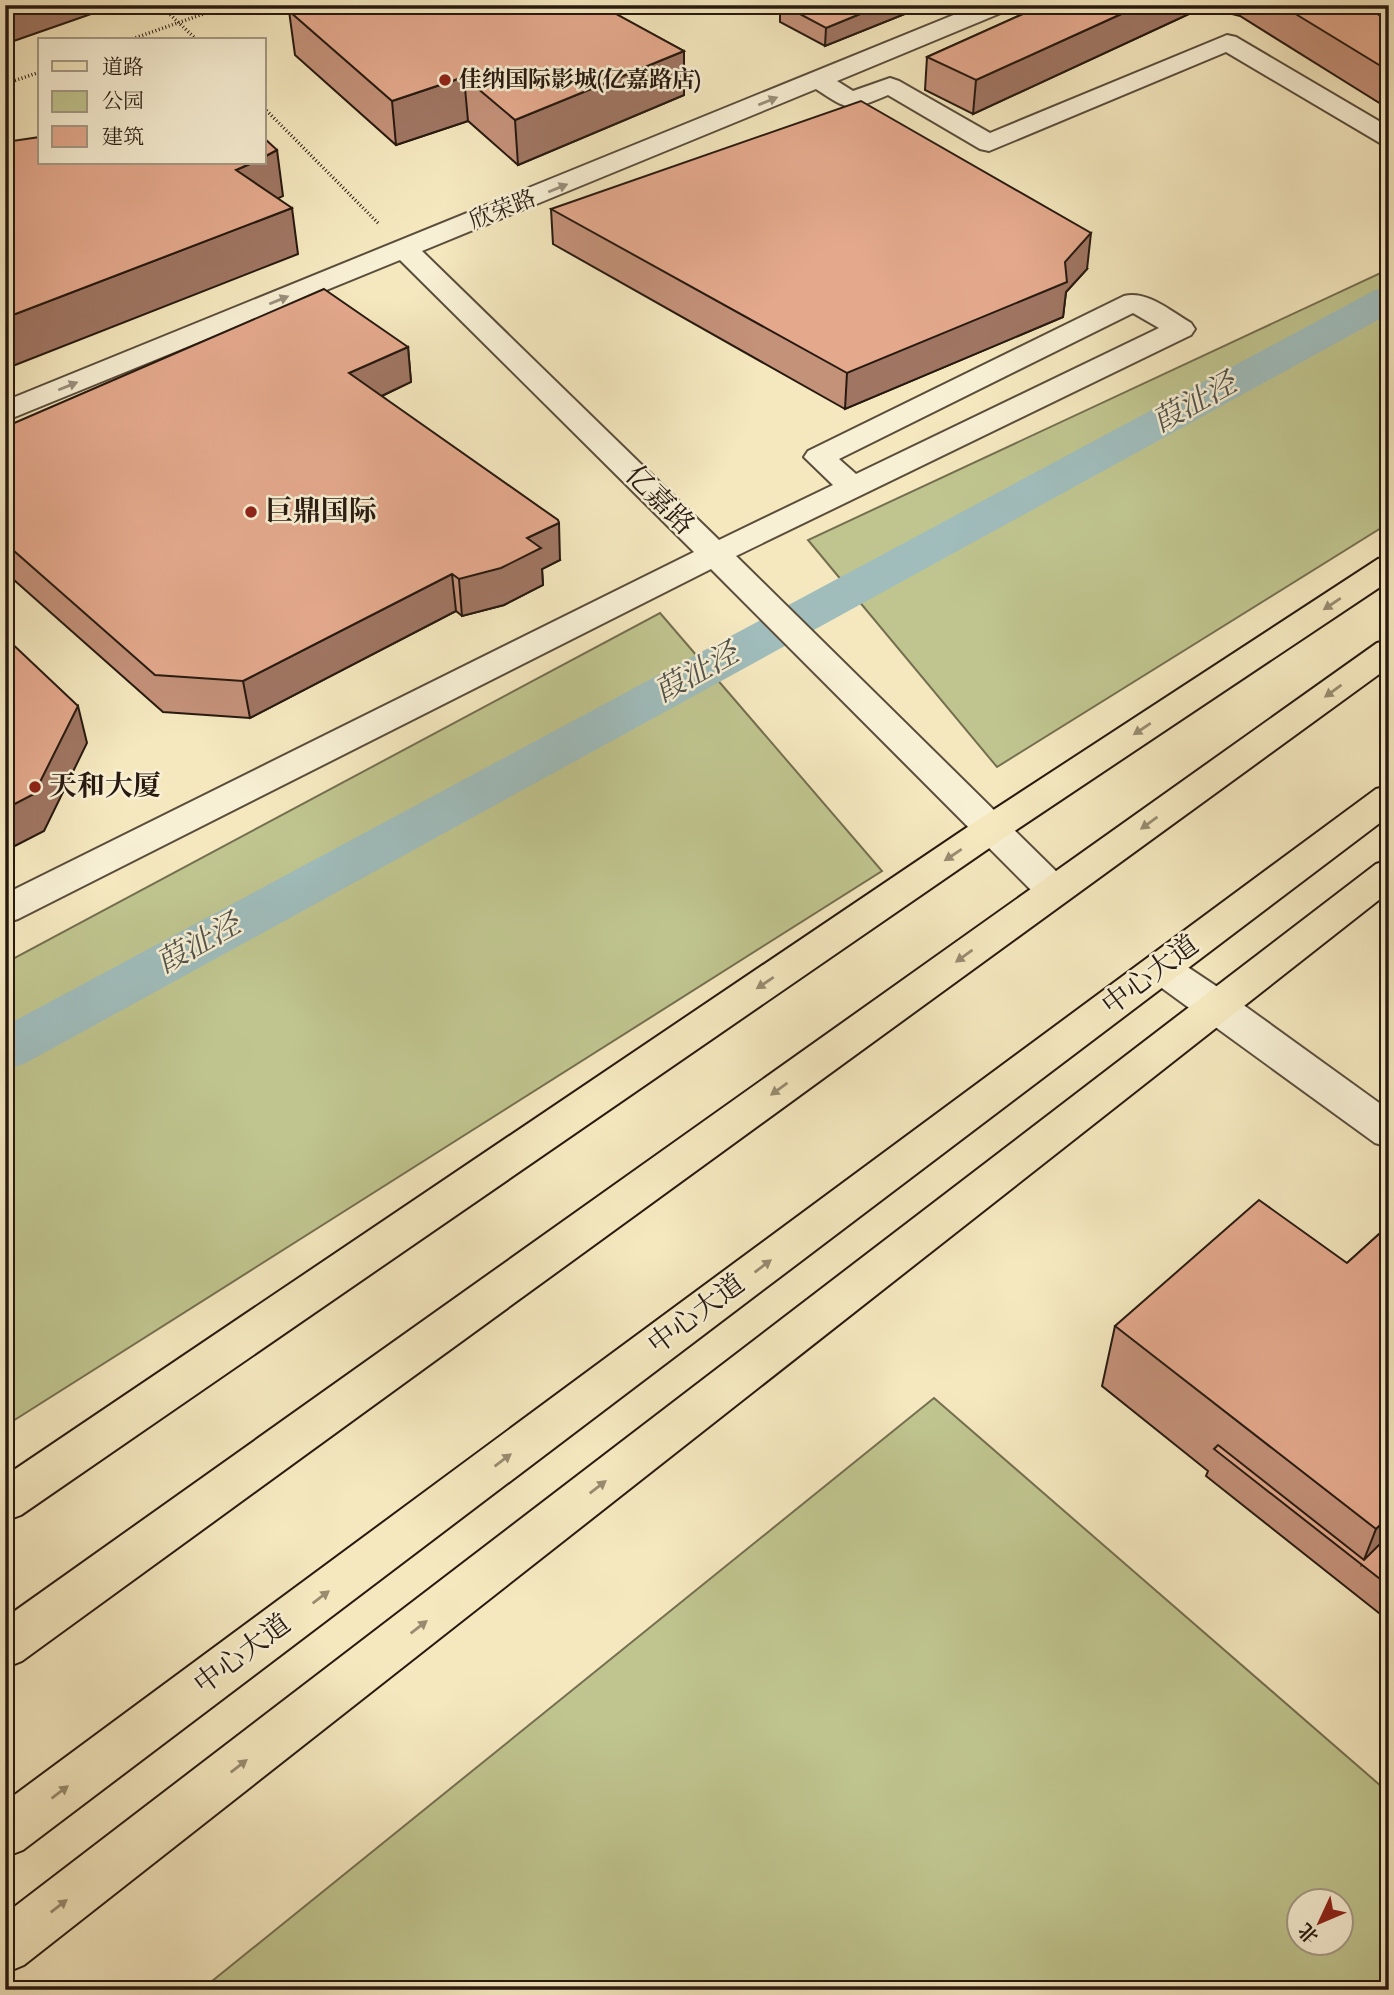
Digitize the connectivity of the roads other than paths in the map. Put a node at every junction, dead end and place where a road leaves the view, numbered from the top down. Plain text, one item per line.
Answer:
1 (1000, 5) edge
2 (818, 80) junction
3 (1389, 138) edge
4 (403, 248) junction
5 (5, 412) edge
6 (853, 487) junction
7 (713, 555) junction
8 (1389, 566) edge
9 (1389, 651) edge
10 (1389, 798) edge
11 (991, 829) junction
12 (1389, 873) edge
13 (1054, 891) junction
14 (5, 910) edge
15 (1161, 968) junction
16 (1217, 1006) junction
17 (1389, 1132) edge
18 (5, 1501) edge
19 (5, 1646) edge
20 (5, 1833) edge
21 (5, 1947) edge

1 - 2 street, 欣荣路
2 - 3 street
4 -> 2 street, 欣荣路
5 -> 4 street, 欣荣路
4 - 7 street, 亿嘉路
6 - 6 street
6 - 7 street
7 - 11 street, 亿嘉路
7 - 14 street
8 -> 11 main road
9 -> 13 main road
10 - 15 main road, 中心大道
11 - 13 street, 亿嘉路
11 -> 18 main road
12 - 16 main road
13 -> 19 main road
15 - 16 street
20 -> 15 main road, 中心大道
16 - 17 street
21 -> 16 main road

